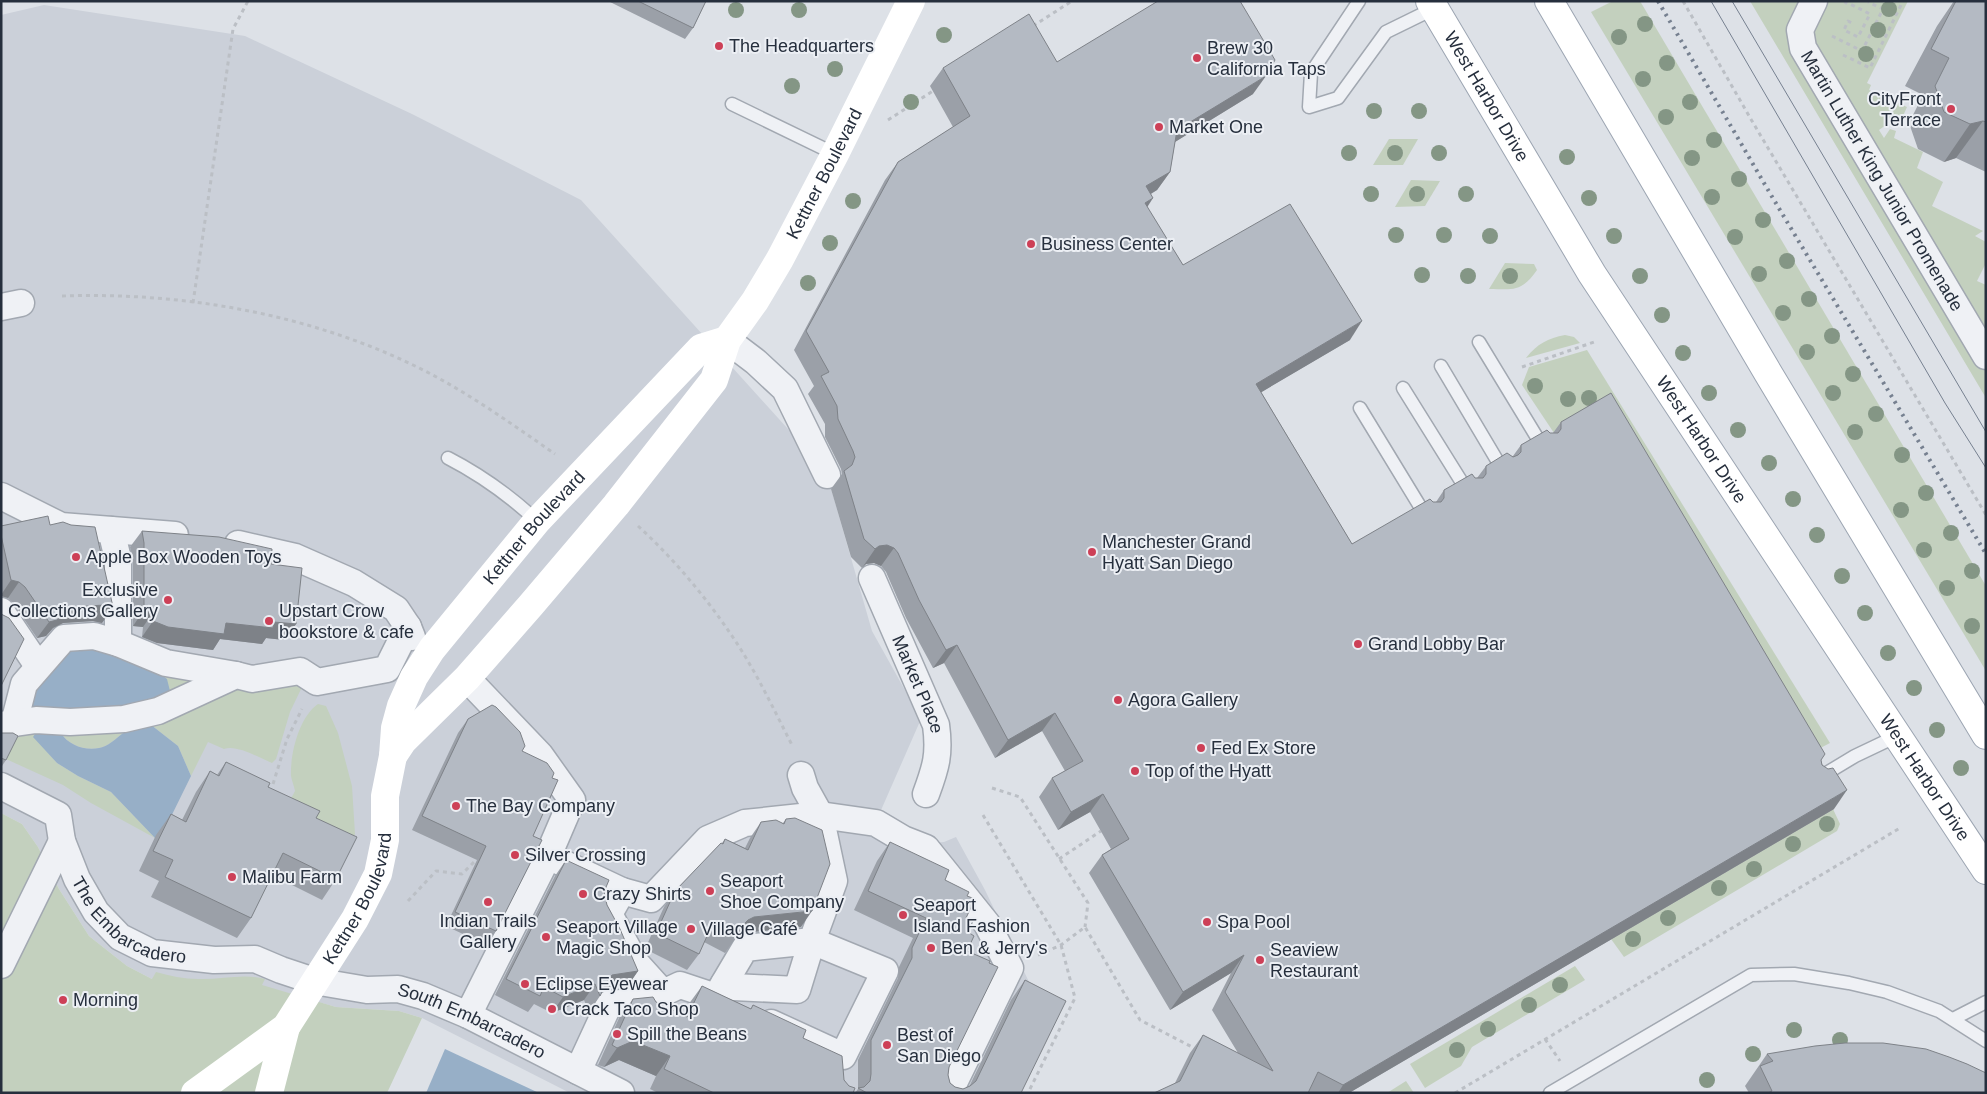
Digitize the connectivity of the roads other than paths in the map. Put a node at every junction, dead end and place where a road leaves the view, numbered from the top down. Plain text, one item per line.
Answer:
1 (911, 1) edge
2 (1358, 1) edge
3 (1549, 1) edge
4 (1814, 1) edge
5 (1436, 4) edge
6 (732, 104) dead end
7 (835, 154) junction
8 (727, 340) junction
9 (1479, 342) dead end
10 (1986, 356) edge
11 (1441, 366) dead end
12 (1403, 388) dead end
13 (1360, 408) dead end
14 (1541, 444) edge
15 (448, 458) dead end
16 (1501, 468) edge
17 (827, 475) dead end
18 (1466, 489) edge
19 (1, 496) edge
20 (1424, 513) edge
21 (537, 522) junction
22 (111, 530) junction
23 (872, 578) dead end
24 (1, 611) edge
25 (118, 643) junction
26 (33, 672) junction
27 (236, 675) junction
28 (475, 687) dead end
29 (17, 723) edge
30 (1986, 734) edge
31 (1897, 736) junction
32 (393, 756) junction
33 (802, 775) dead end
34 (1816, 779) edge
35 (1, 786) edge
36 (926, 794) dead end
37 (820, 815) junction
38 (62, 841) junction
39 (548, 856) junction
40 (1986, 870) edge
41 (622, 891) junction
42 (812, 941) junction
43 (1, 965) edge
44 (314, 980) junction
45 (720, 991) junction
46 (663, 993) junction
47 (1986, 1002) edge
48 (468, 1015) junction
49 (1953, 1019) junction
50 (286, 1027) junction
51 (1986, 1041) edge
52 (843, 1056) junction
53 (578, 1071) junction
54 (843, 1082) edge
55 (195, 1093) edge
56 (268, 1093) edge
57 (621, 1093) edge
58 (948, 1093) edge
59 (1550, 1093) edge

1 - 7 street, Kettner Boulevard
2 - 5 lane
3 - 30 street
4 - 10 street, Martin Luther King Junior Promenade
5 - 31 street, West Harbor Drive
6 - 7 lane
7 - 8 street, Kettner Boulevard
8 - 17 street
8 - 21 street, Kettner Boulevard
8 - 32 street, Kettner Boulevard
9 - 14 lane
11 - 16 lane
12 - 18 lane
13 - 20 lane
15 - 21 lane
19 - 22 street
21 - 32 street, Kettner Boulevard
22 - 25 street
22 - 27 street
23 - 36 street, Market Place
24 - 26 street
25 - 26 street
25 - 27 street
26 - 29 street
27 - 29 street
28 - 39 street
31 - 34 lane
31 - 40 street, West Harbor Drive
32 - 44 street, Kettner Boulevard
33 - 37 street
35 - 38 street, The Embarcadero
37 - 41 street
37 - 42 street
37 - 58 street
38 - 43 street
38 - 44 street, The Embarcadero
39 - 41 street
39 - 48 street
41 - 46 street
42 - 45 street
42 - 45 street
42 - 52 street
44 - 48 street, South Embarcadero
44 - 50 street, Kettner Boulevard
45 - 46 street
45 - 52 street
46 - 53 street
47 - 49 lane
48 - 53 street, South Embarcadero
49 - 51 lane
49 - 59 lane
50 - 55 street, Kettner Boulevard
50 - 56 street, Kettner Boulevard
52 - 54 street
53 - 57 street, South Embarcadero

